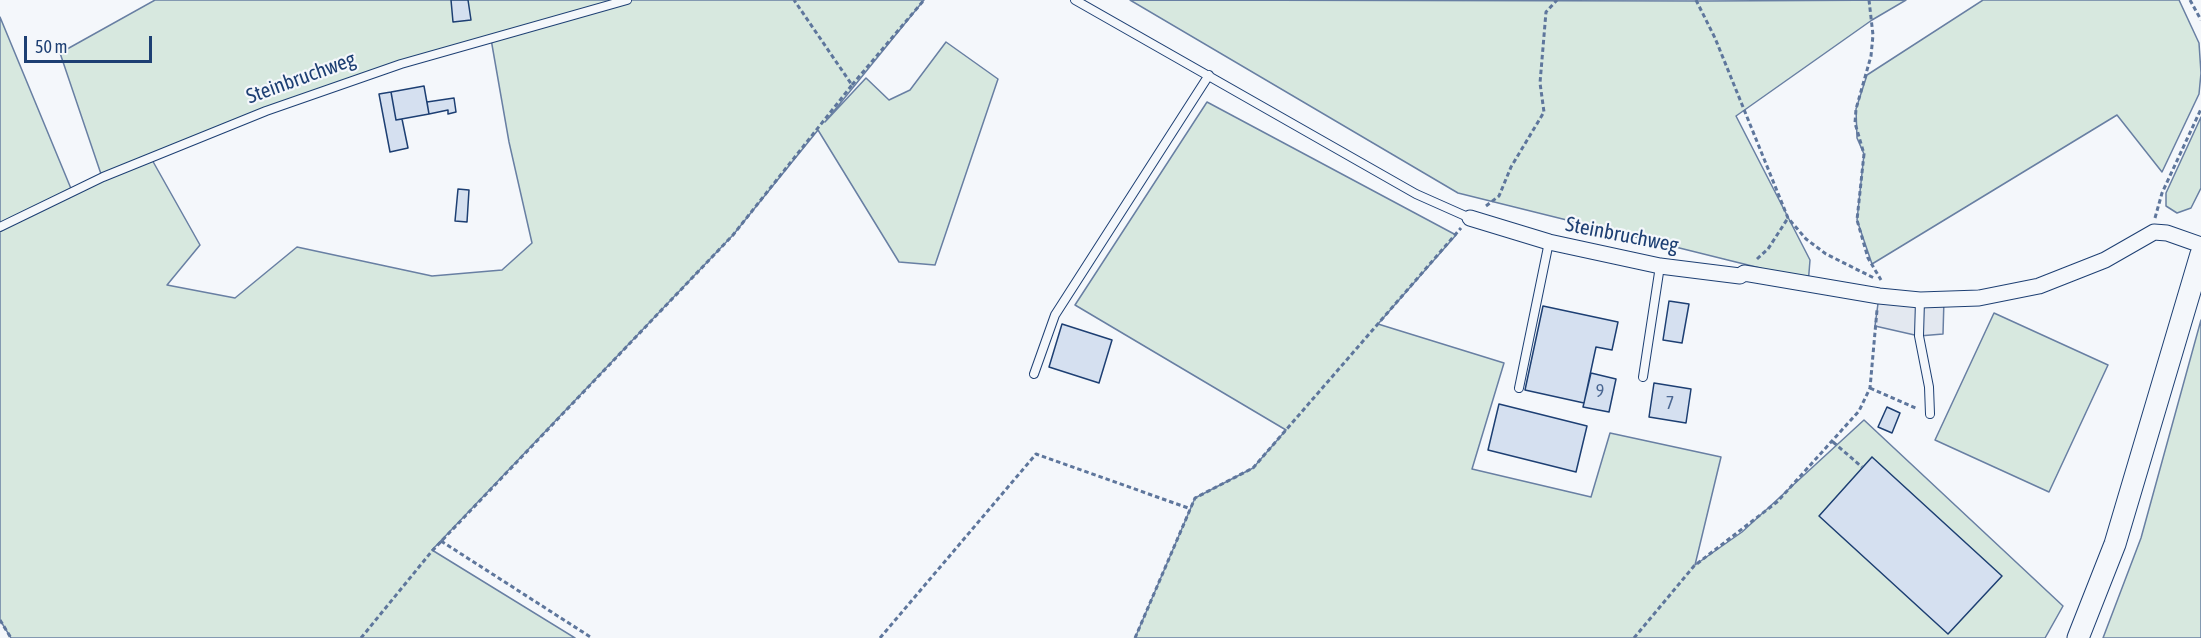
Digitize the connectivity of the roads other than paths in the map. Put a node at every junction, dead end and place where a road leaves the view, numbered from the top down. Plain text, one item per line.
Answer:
1 (627, 0) edge
2 (1075, 0) edge
3 (1209, 75) junction
4 (1470, 218) joint
5 (0, 228) edge
6 (1549, 242) junction
7 (2201, 245) edge
8 (2201, 254) edge
9 (1660, 266) junction
10 (1920, 300) junction
11 (1034, 374) dead end
12 (1643, 376) dead end
13 (1519, 388) dead end
14 (1930, 414) road end
15 (2078, 638) edge

1 - 5 lane, Steinbruchweg
2 - 3 lane, Steinbruchweg
3 - 4 lane, Steinbruchweg
3 - 11 lane
4 - 6 street, Steinbruchweg
6 - 9 street, Steinbruchweg
6 - 13 lane
7 - 10 street, Steinbruchweg
8 - 15 street
9 - 10 street, Steinbruchweg
9 - 12 lane
10 - 14 lane

